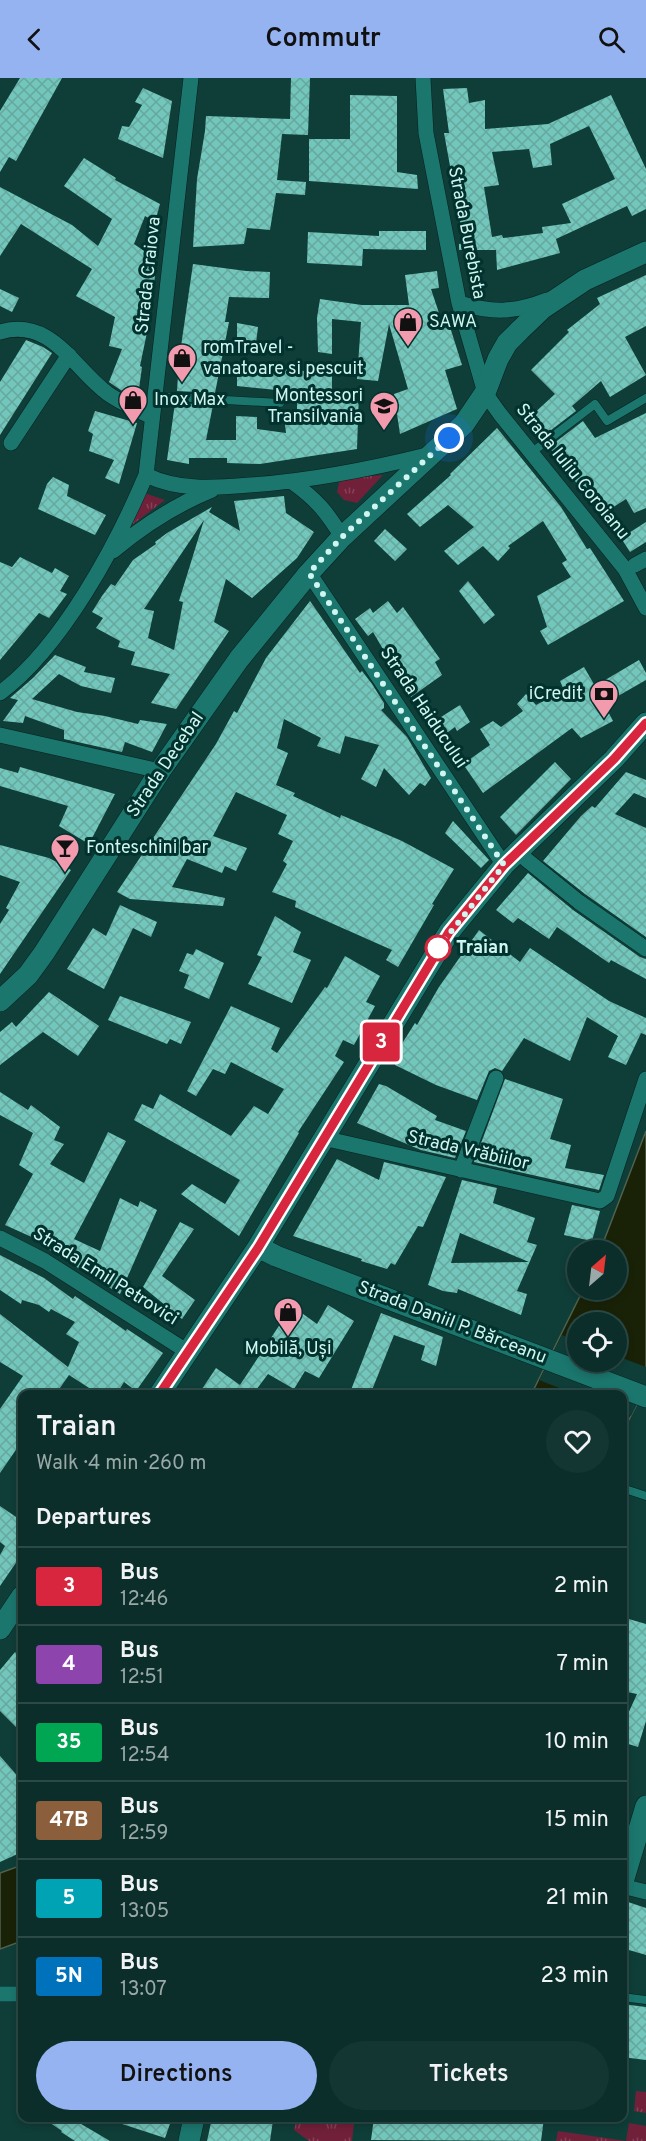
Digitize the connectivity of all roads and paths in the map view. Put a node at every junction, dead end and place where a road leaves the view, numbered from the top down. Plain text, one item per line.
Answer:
1 (191, 78) edge
2 (423, 78) edge
3 (646, 252) edge
4 (569, 291) junction
5 (459, 303) junction
6 (0, 332) edge
7 (69, 355) junction
8 (485, 393) junction
9 (155, 396) junction
10 (646, 398) edge
11 (280, 403) dead end
12 (152, 417) junction
13 (11, 443) dead end
14 (434, 453) junction
15 (531, 453) junction
16 (146, 476) junction
17 (292, 482) junction
18 (217, 488) junction
19 (342, 537) junction
20 (106, 558) junction
21 (309, 573) junction
22 (646, 608) edge
23 (0, 693) edge
24 (646, 723) edge
25 (0, 735) edge
26 (160, 771) junction
27 (511, 858) junction
28 (646, 949) edge
29 (0, 1001) edge
30 (496, 1078) dead end
31 (646, 1079) edge
32 (324, 1138) junction
33 (461, 1170) junction
34 (0, 1238) edge
35 (258, 1248) junction
36 (188, 1352) junction
37 (162, 1390) edge
38 (644, 1396) edge
39 (627, 1490) edge
40 (646, 1496) edge
41 (18, 1602) edge
42 (0, 1629) edge
43 (646, 1806) edge
44 (627, 1869) edge
45 (627, 1887) edge
46 (646, 1893) edge
47 (0, 1994) edge
48 (18, 1994) edge
49 (627, 1998) edge
50 (646, 2000) edge
51 (193, 2122) edge
52 (189, 2141) edge

1 - 9 street, Strada Craiova
2 - 5 street, Strada Burebista
3 - 4 main road, Strada Decebal
4 - 5 street, Strada Decebal
4 - 8 main road, Strada Decebal
5 - 8 street, Strada Burebista
6 - 7 street
7 - 12 street
7 - 13 street
8 - 14 main road, Strada Decebal
8 - 15 street, Strada Iuliu Coroianu
9 - 11 lane
9 - 12 street, Strada Craiova
10 - 15 lane
12 - 16 street, Strada Craiova
14 - 17 street
14 - 19 main road, Strada Decebal
15 - 22 street, Strada Iuliu Coroianu
16 - 18 street
16 - 20 street, Strada Craiova
17 - 18 street
17 - 19 street
18 - 20 street
19 - 21 main road, Strada Decebal
20 - 23 street
21 - 26 main road, Strada Decebal
21 - 27 street, Strada Haiducului
24 - 27 main road
25 - 26 street
26 - 29 main road, Strada Decebal
27 - 28 street, Strada Haiducului
27 - 32 main road
30 - 33 street
31 - 33 street, Strada Vrăbiilor
32 - 33 street, Strada Vrăbiilor
32 - 35 main road
34 - 36 street, Strada Emil Petrovici
35 - 36 main road
35 - 38 main road, Strada Daniil P. Bărceanu
36 - 37 main road
39 - 40 lane
41 - 42 main road
43 - 44 main road
45 - 46 street
47 - 48 street
49 - 50 lane
51 - 52 main road

